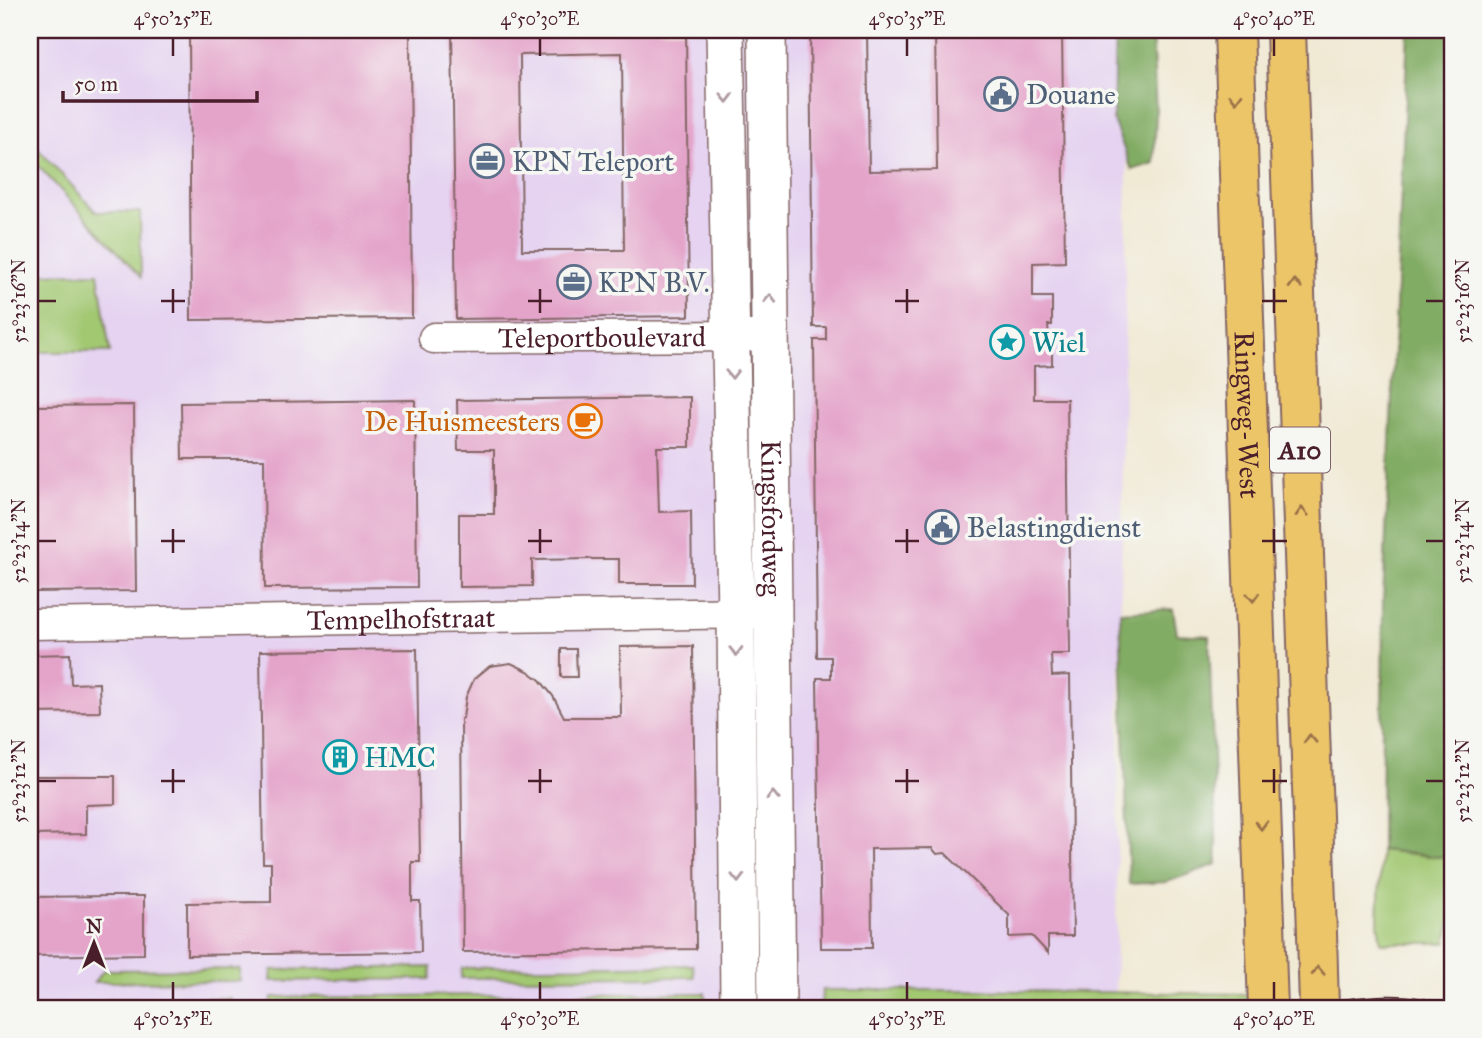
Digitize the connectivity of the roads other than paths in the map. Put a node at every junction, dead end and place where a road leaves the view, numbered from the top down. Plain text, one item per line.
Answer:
1 (725, 30) edge
2 (767, 30) edge
3 (1234, 30) edge
4 (1286, 30) edge
5 (731, 336) junction
6 (769, 336) junction
7 (434, 338) dead end
8 (736, 612) junction
9 (771, 613) junction
10 (30, 624) edge
11 (739, 1008) edge
12 (777, 1008) edge
13 (1268, 1008) edge
14 (1320, 1008) edge

1 -> 5 street, Kingsfordweg
6 -> 2 street, Kingsfordweg
3 -> 13 highway, Ringweg-West / A10
14 -> 4 highway, Ringweg-West / A10, bridge
5 - 6 street, Teleportboulevard
5 - 7 street, Teleportboulevard
5 -> 8 street, Kingsfordweg
6 - 9 street, Kingsfordweg
8 - 9 street, Tempelhofstraat
8 - 10 street, Tempelhofstraat
8 -> 11 street, Kingsfordweg
12 -> 9 street, Kingsfordweg

